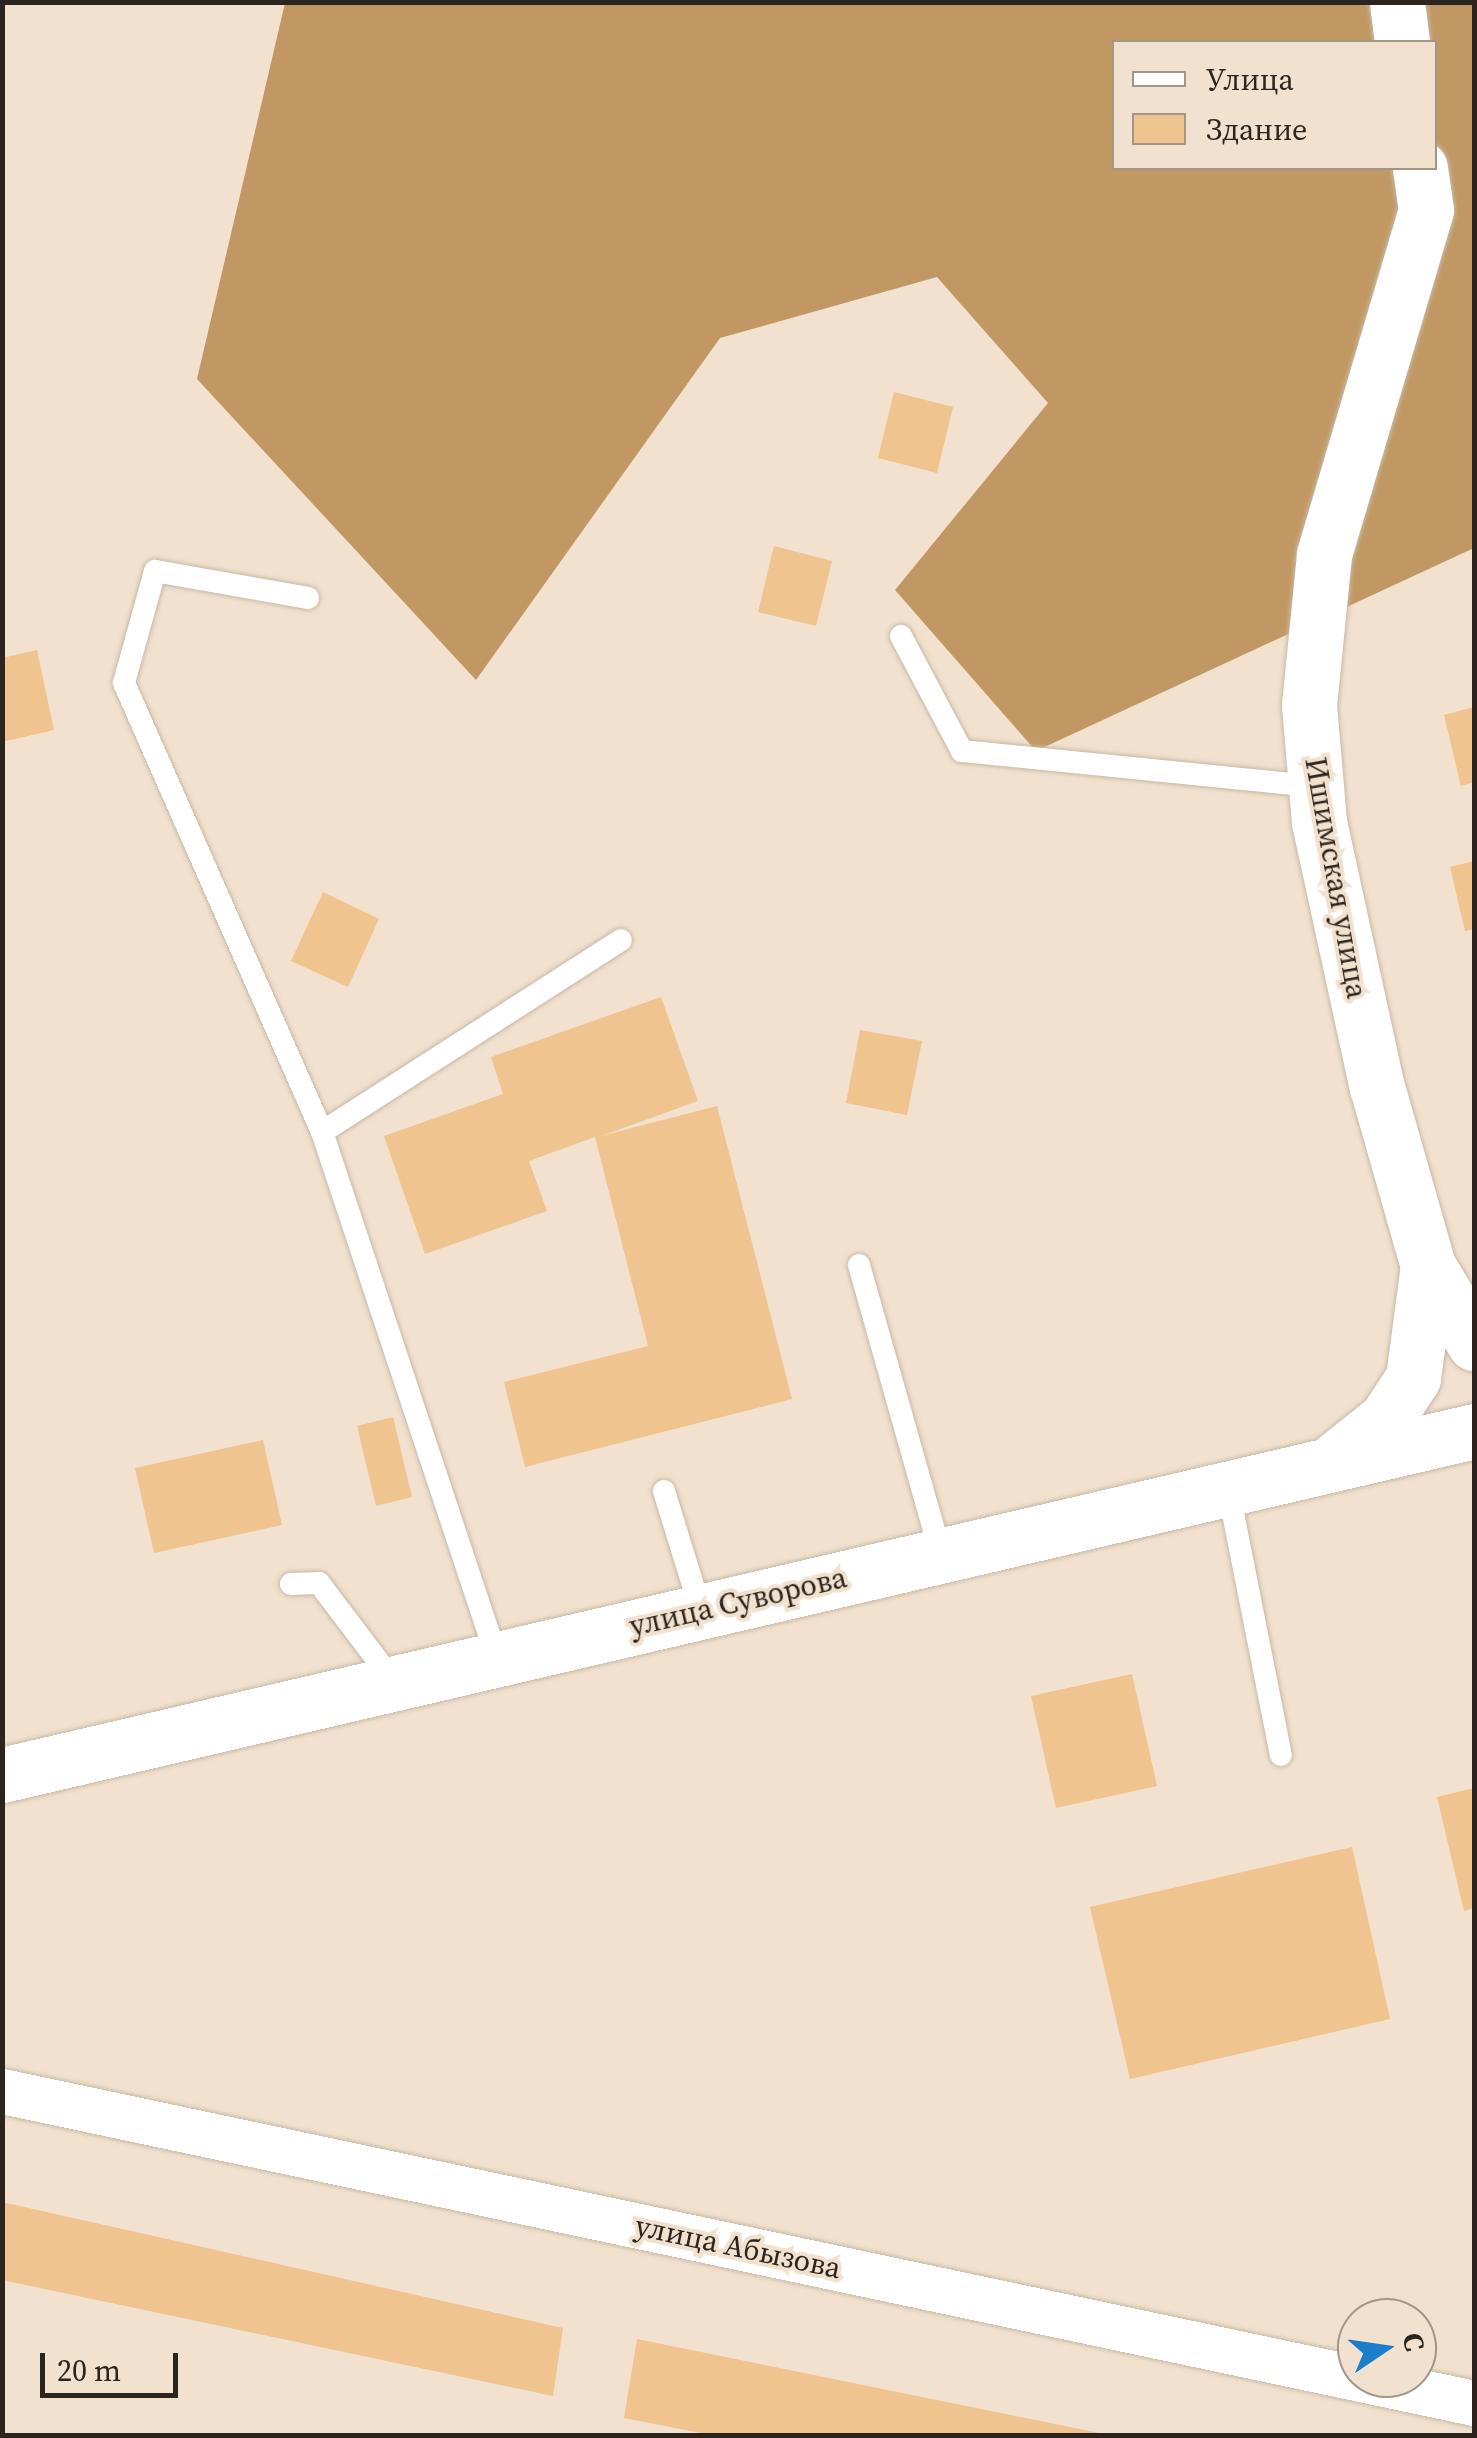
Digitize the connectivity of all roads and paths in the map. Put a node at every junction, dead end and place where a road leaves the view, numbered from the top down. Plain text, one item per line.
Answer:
1 (1397, 2) edge
2 (1402, 40) edge
3 (1420, 170) edge
4 (308, 598) dead end
5 (901, 636) dead end
6 (1315, 786) junction
7 (620, 940) dead end
8 (322, 1132) junction
9 (859, 1265) dead end
10 (1428, 1266) junction
11 (1474, 1343) edge
12 (1474, 1431) edge
13 (1329, 1465) junction
14 (1228, 1488) junction
15 (664, 1491) dead end
16 (941, 1555) junction
17 (290, 1584) dead end
18 (701, 1610) junction
19 (497, 1658) junction
20 (394, 1682) junction
21 (1281, 1755) dead end
22 (2, 1775) edge
23 (2, 2091) edge
24 (1474, 2403) edge

1 - 2 main road
3 - 6 main road, Ишимская улица
4 - 8 lane
5 - 6 lane
6 - 10 main road, Ишимская улица
7 - 8 lane
8 - 19 lane
9 - 16 lane
10 - 11 main road, Ишимская улица
10 - 13 main road
12 - 13 main road, улица Суворова
13 - 14 main road, улица Суворова
14 - 16 main road, улица Суворова
14 - 21 lane
15 - 18 lane
16 - 18 main road, улица Суворова
17 - 20 lane
18 - 19 main road, улица Суворова
19 - 20 main road, улица Суворова
20 - 22 main road, улица Суворова
23 - 24 street, улица Абызова

